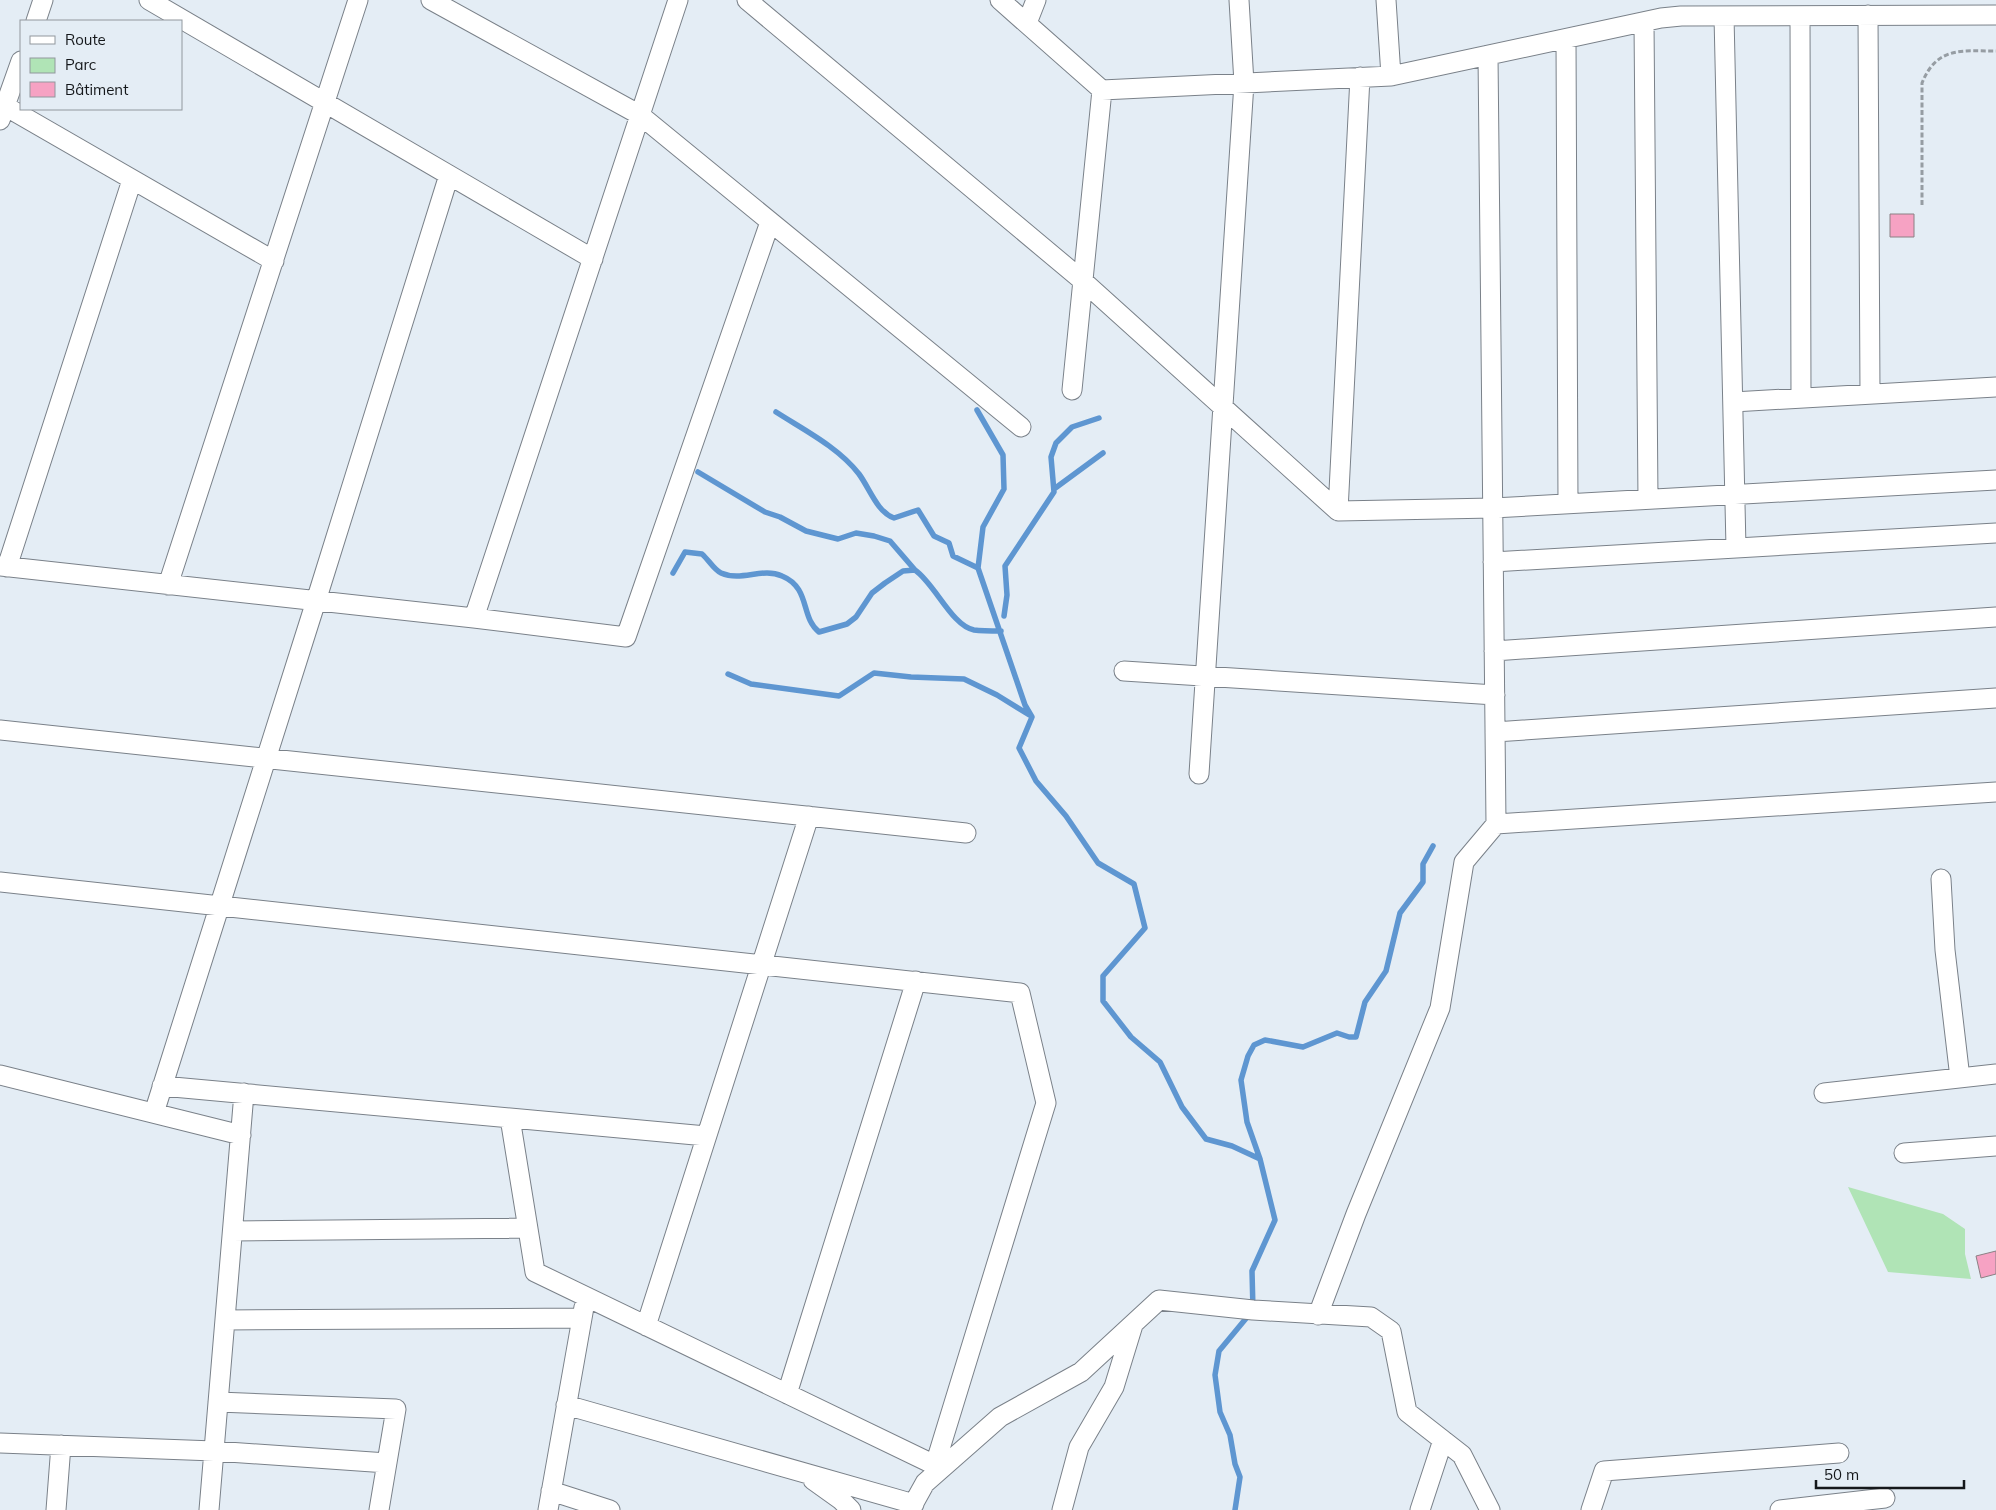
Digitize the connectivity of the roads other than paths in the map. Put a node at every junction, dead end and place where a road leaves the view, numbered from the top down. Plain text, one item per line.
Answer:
1 (149, 0) edge
2 (358, 0) edge
3 (431, 0) edge
4 (678, 0) edge
5 (748, 0) edge
6 (1000, 0) edge
7 (1036, 0) edge
8 (1239, 0) edge
9 (1386, 0) edge
10 (40, 1) edge
11 (1996, 15) edge
12 (1724, 16) junction
13 (1800, 16) junction
14 (1868, 16) junction
15 (36, 20) edge
16 (1644, 22) junction
17 (1027, 24) junction
18 (1566, 39) junction
19 (1488, 55) junction
20 (20, 64) edge
21 (1391, 76) junction
22 (1360, 78) junction
23 (1244, 83) junction
24 (1102, 90) junction
25 (325, 103) junction
26 (2, 113) edge
27 (640, 115) junction
28 (449, 175) junction
29 (132, 180) junction
30 (770, 222) junction
31 (593, 259) junction
32 (274, 261) junction
33 (1083, 281) junction
34 (1996, 387) edge
35 (1072, 390) dead end
36 (1870, 394) junction
37 (1801, 398) junction
38 (1733, 402) junction
39 (1223, 407) junction
40 (1020, 427) dead end
41 (1996, 480) edge
42 (1735, 494) junction
43 (1648, 499) junction
44 (1568, 504) junction
45 (1493, 508) junction
46 (1338, 511) junction
47 (1996, 533) edge
48 (1736, 548) junction
49 (1493, 562) junction
50 (4, 567) edge
51 (168, 585) junction
52 (316, 601) junction
53 (1996, 617) edge
54 (474, 618) junction
55 (1494, 651) junction
56 (1124, 671) dead end
57 (1205, 676) junction
58 (1495, 696) junction
59 (1996, 698) edge
60 (0, 730) edge
61 (1495, 732) junction
62 (266, 758) junction
63 (1199, 774) dead end
64 (1996, 792) edge
65 (808, 816) junction
66 (1496, 824) junction
67 (966, 833) dead end
68 (1941, 879) dead end
69 (0, 882) edge
70 (220, 906) junction
71 (761, 964) junction
72 (916, 981) junction
73 (1996, 1074) edge
74 (0, 1075) edge
75 (1960, 1078) junction
76 (162, 1086) junction
77 (244, 1093) junction
78 (1824, 1093) dead end
79 (154, 1113) junction
80 (510, 1118) junction
81 (241, 1135) junction
82 (706, 1136) junction
83 (1996, 1146) edge
84 (1904, 1153) dead end
85 (528, 1228) junction
86 (233, 1231) junction
87 (586, 1297) junction
88 (1318, 1315) junction
89 (582, 1318) junction
90 (225, 1320) junction
91 (1134, 1324) junction
92 (646, 1326) junction
93 (787, 1394) junction
94 (218, 1402) junction
95 (566, 1405) junction
96 (1443, 1440) junction
97 (0, 1443) edge
98 (61, 1445) junction
99 (214, 1451) junction
100 (1839, 1453) dead end
101 (387, 1463) junction
102 (938, 1467) junction
103 (802, 1472) junction
104 (551, 1491) junction
105 (1885, 1499) edge
106 (912, 1507) edge
107 (56, 1510) edge
108 (209, 1510) edge
109 (379, 1510) edge
110 (548, 1510) edge
111 (610, 1510) edge
112 (851, 1510) edge
113 (1062, 1510) edge
114 (1420, 1510) edge
115 (1490, 1510) edge
116 (1591, 1510) edge
117 (1780, 1510) edge

1 - 25 street
2 - 25 street
3 - 27 street
4 - 27 street
5 - 33 street
6 - 17 street
7 - 17 street
8 - 23 street
9 - 21 street
10 - 15 street
11 - 14 street
12 - 13 street
12 - 16 street
12 - 38 street
13 - 14 street
13 - 37 street
14 - 36 street
16 - 18 street
16 - 43 street
17 - 24 street
18 - 19 street
18 - 44 street
19 - 21 street
19 - 45 street
20 - 26 street
21 - 22 street
22 - 23 street
22 - 46 street
23 - 24 street
23 - 39 street
24 - 33 street
25 - 28 street
25 - 32 street
26 - 29 street
27 - 30 street
27 - 31 street
28 - 31 street
28 - 52 street
29 - 32 street
29 - 50 street
30 - 40 street
30 - 54 street
31 - 54 street
32 - 51 street
33 - 35 street
33 - 39 street
34 - 36 street
36 - 37 street
37 - 38 street
38 - 42 street
39 - 46 street
39 - 57 street
41 - 42 street
42 - 43 street
42 - 48 street
43 - 44 street
44 - 45 street
45 - 46 street
45 - 49 street
47 - 48 street
48 - 49 street
49 - 55 street
50 - 51 street
51 - 52 street
52 - 54 street
52 - 62 street
53 - 55 street
55 - 58 street
56 - 57 street
57 - 58 street
57 - 63 street
58 - 61 street
59 - 61 street
60 - 62 street
61 - 66 street
62 - 65 street
62 - 70 street
64 - 66 street
65 - 67 street
65 - 71 street
66 - 88 street
68 - 75 street
69 - 70 street
70 - 71 street
70 - 76 street
71 - 72 street
71 - 82 street
72 - 93 street
72 - 102 street
73 - 75 street
74 - 79 street
75 - 78 street
76 - 77 street
76 - 79 street
77 - 80 street
77 - 81 street
79 - 81 street
80 - 82 street
80 - 85 street
81 - 86 street
82 - 92 street
83 - 84 street
85 - 86 street
85 - 87 street
86 - 90 street
87 - 89 street
87 - 92 street
88 - 91 street
88 - 96 street
89 - 90 street
89 - 95 street
90 - 94 street
91 - 102 street
91 - 113 street
92 - 93 street
93 - 102 street
94 - 99 street
94 - 101 street
95 - 103 street
95 - 104 street
96 - 114 street
96 - 115 street
97 - 98 street
98 - 99 street
98 - 107 street
99 - 101 street
99 - 108 street
100 - 116 street
101 - 109 street
102 - 106 street
103 - 106 street
103 - 112 street
104 - 110 street
104 - 111 street
105 - 117 street

